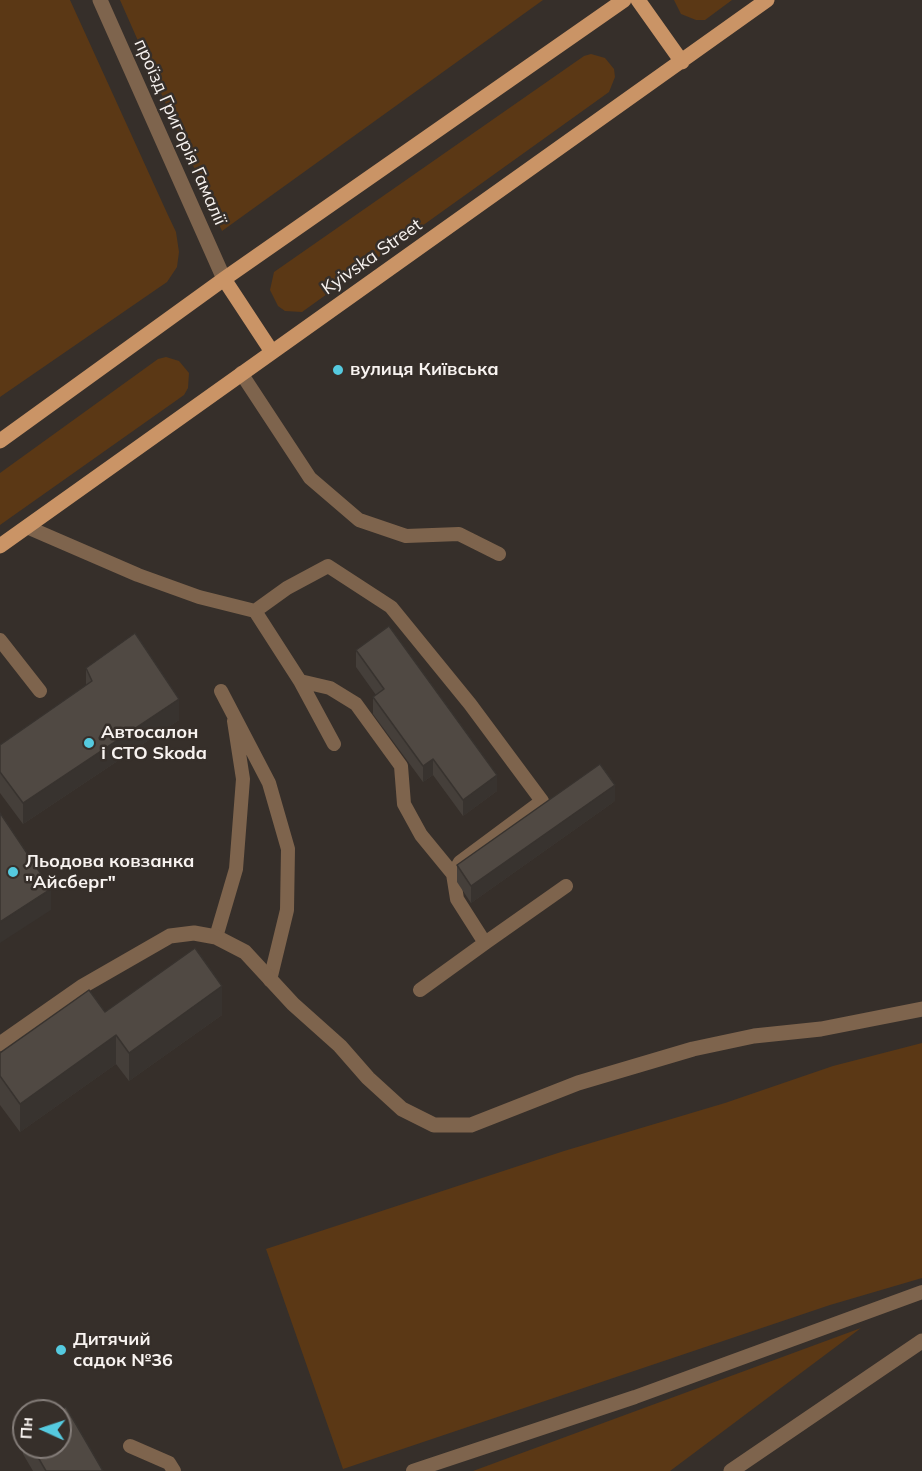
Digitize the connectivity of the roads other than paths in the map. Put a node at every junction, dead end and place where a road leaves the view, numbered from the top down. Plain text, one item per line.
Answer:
1 (100, 0) edge
2 (624, 0) edge
3 (638, 0) edge
4 (767, 0) edge
5 (682, 62) junction
6 (224, 279) junction
7 (272, 352) junction
8 (241, 373) junction
9 (0, 441) edge
10 (27, 527) junction
11 (0, 546) edge
12 (499, 554) dead end
13 (255, 611) junction
14 (0, 640) edge
15 (300, 681) junction
16 (40, 691) dead end
17 (221, 691) dead end
18 (233, 717) junction
19 (334, 744) dead end
20 (453, 874) junction
21 (566, 886) dead end
22 (216, 937) junction
23 (485, 943) junction
24 (270, 980) junction
25 (420, 990) dead end
26 (922, 1009) edge
27 (0, 1044) edge
28 (922, 1292) edge
29 (922, 1341) edge
30 (130, 1446) dead end
31 (174, 1471) edge
32 (412, 1471) edge
33 (731, 1471) edge

1 - 6 street, проїзд Григорія Гамалії
2 - 6 main road
3 - 5 main road
4 - 5 main road, Kyivska Street
5 - 7 main road, Kyivska Street
6 - 7 main road
6 - 9 main road
7 - 8 main road, Kyivska Street
8 - 10 main road, Kyivska Street
8 - 12 lane
10 - 11 main road, Kyivska Street
10 - 13 lane
13 - 15 lane
13 - 20 lane
14 - 16 lane
15 - 19 lane
15 - 20 lane
17 - 18 lane
18 - 22 lane
18 - 24 lane
20 - 23 lane
21 - 23 lane
22 - 24 street
22 - 27 street
23 - 25 lane
24 - 26 street
28 - 32 lane
29 - 33 street
30 - 31 lane

